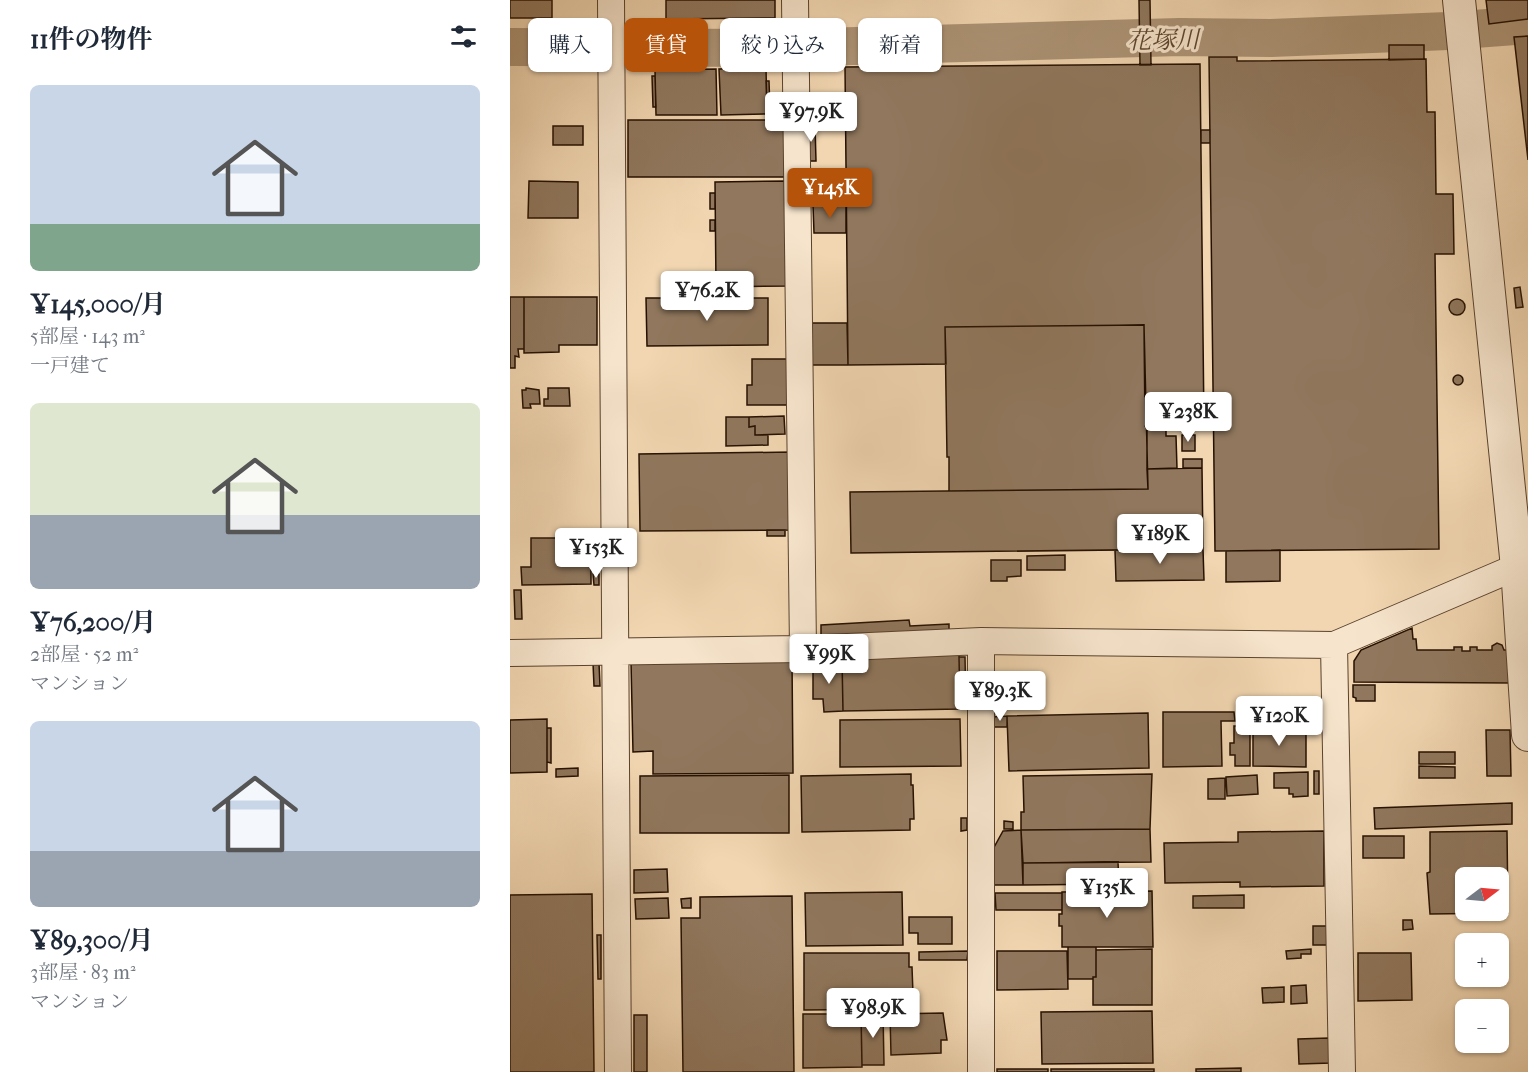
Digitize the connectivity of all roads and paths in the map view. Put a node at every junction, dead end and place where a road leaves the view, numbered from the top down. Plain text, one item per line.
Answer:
1 (611, 0) edge
2 (795, 0) edge
3 (1459, 0) edge
4 (1523, 564) edge
5 (981, 641) junction
6 (1334, 645) junction
7 (802, 649) junction
8 (510, 653) edge
9 (614, 653) junction
10 (1528, 735) edge
11 (618, 1072) edge
12 (981, 1072) edge
13 (1342, 1072) edge

1 - 9 street
2 - 7 street
3 - 4 street
4 - 6 street
4 - 10 street
5 - 6 street
5 - 7 street
5 - 12 street
6 - 13 street
7 - 9 street
8 - 9 street
9 - 11 street

